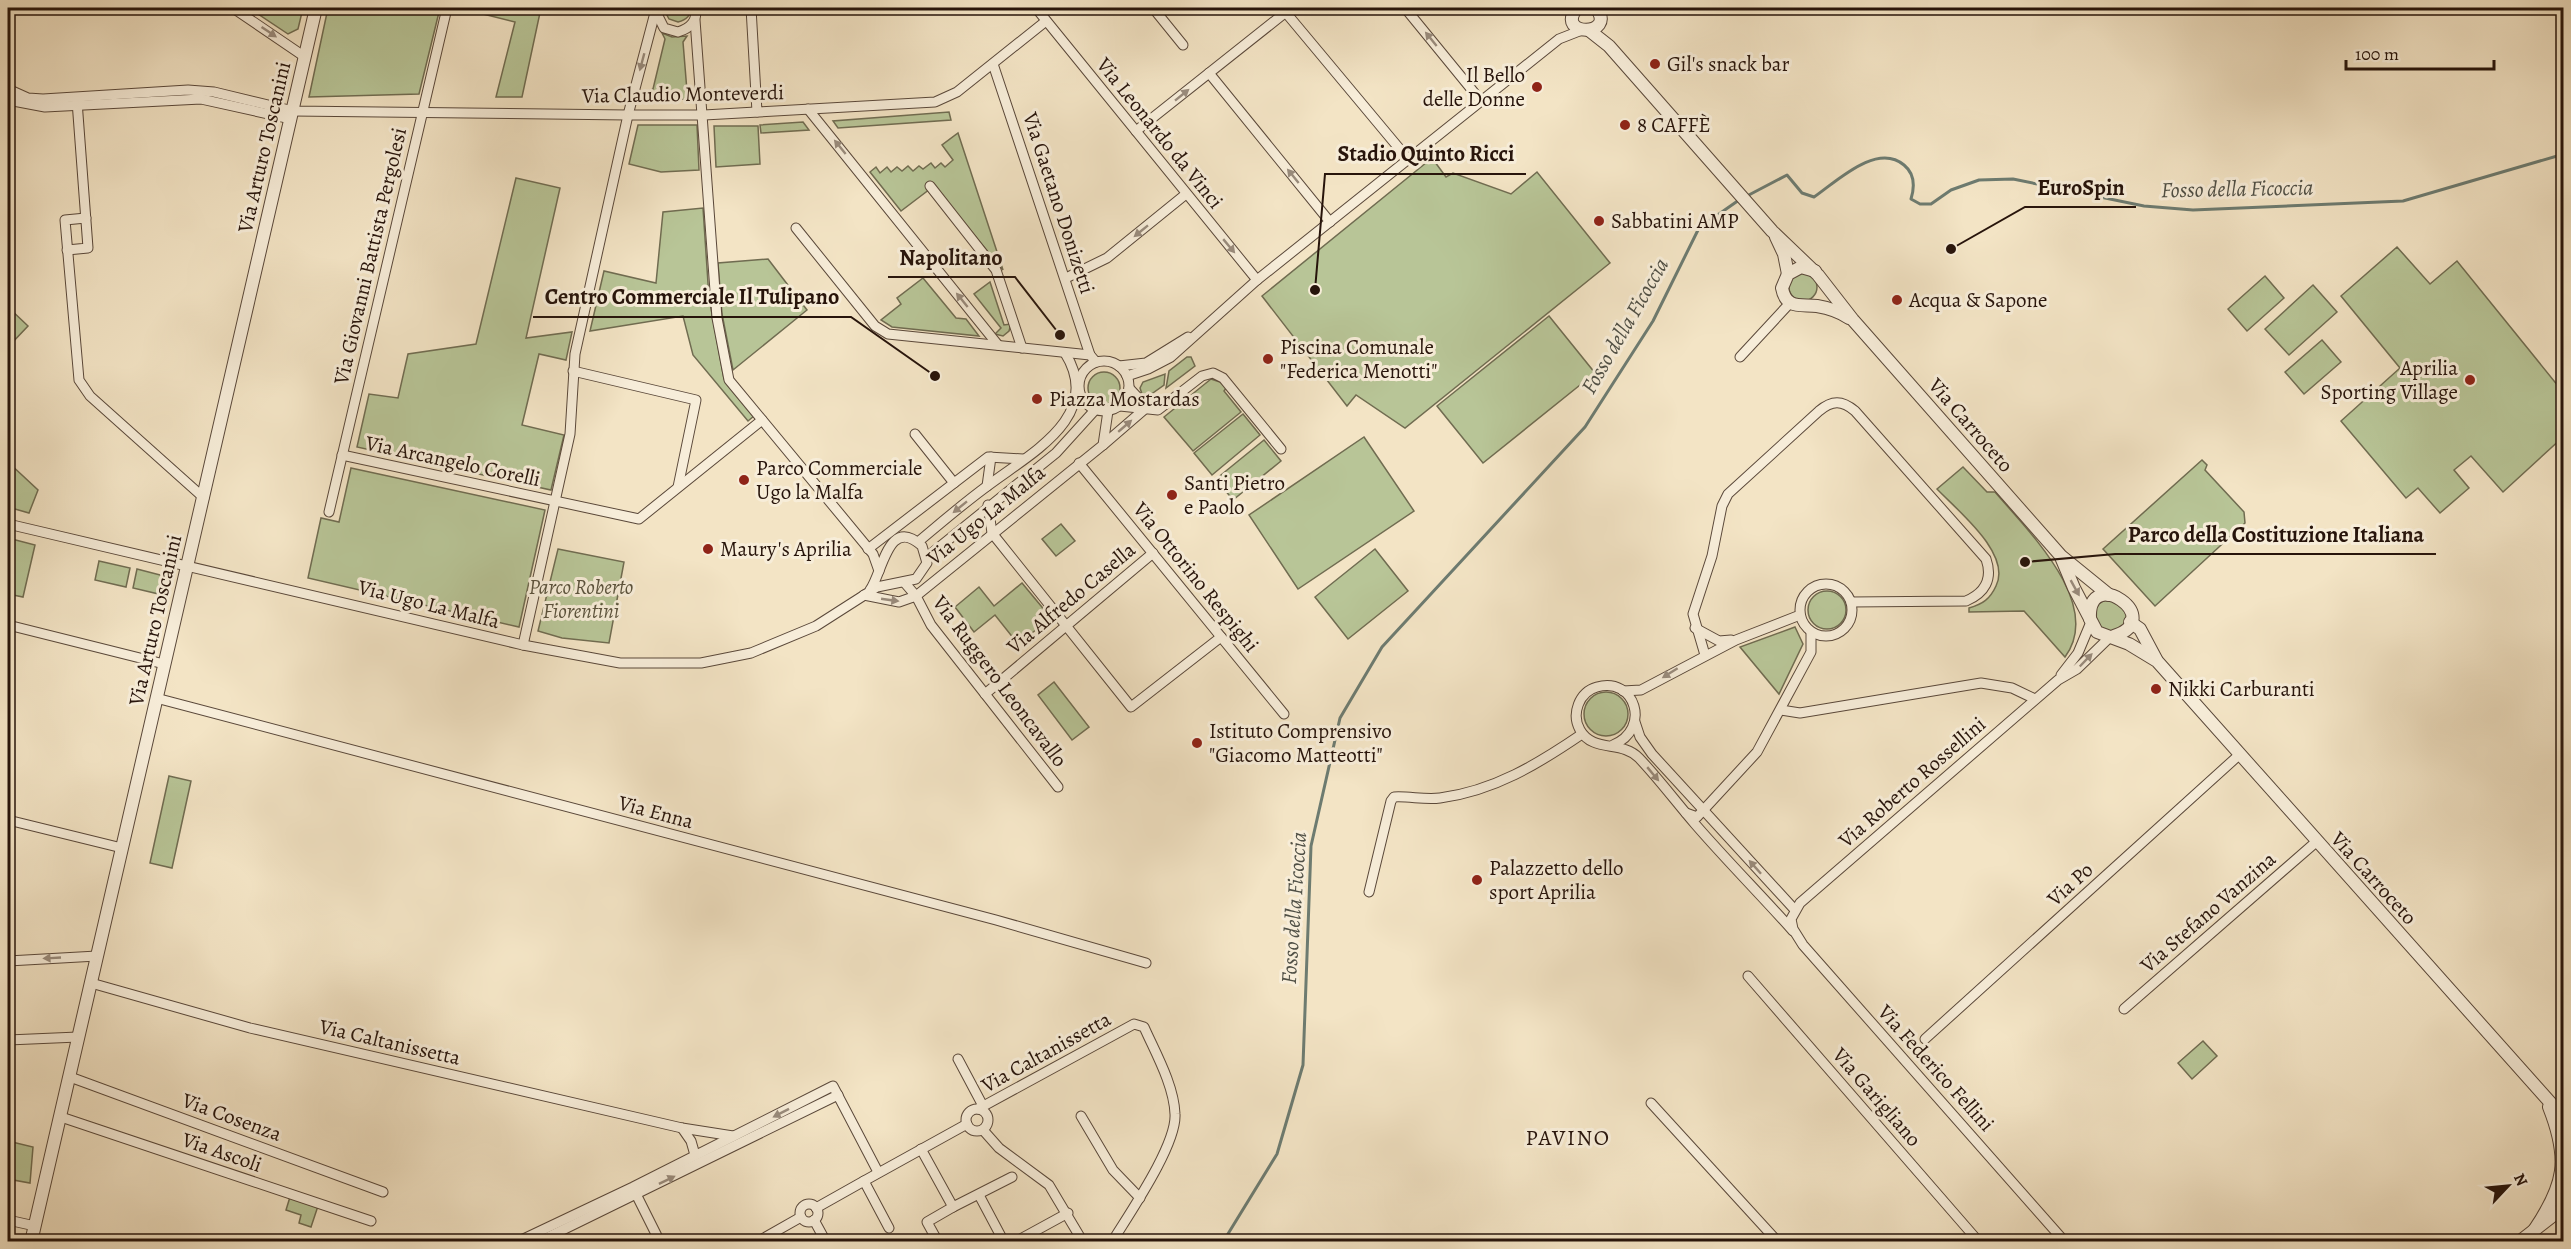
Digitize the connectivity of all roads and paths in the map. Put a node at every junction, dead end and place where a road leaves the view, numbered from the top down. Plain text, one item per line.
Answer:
1 (233, 8) edge
2 (316, 8) edge
3 (447, 8) edge
4 (656, 8) edge
5 (696, 8) edge
6 (751, 8) edge
7 (1036, 8) edge
8 (1153, 8) edge
9 (1405, 8) edge
10 (1284, 10) edge
11 (1574, 11) edge
12 (1600, 12) edge
13 (695, 20) junction
14 (1046, 21) junction
15 (1586, 30) junction
16 (1559, 39) junction
17 (1183, 45) dead end
18 (1609, 46) junction
19 (305, 57) junction
20 (993, 64) junction
21 (1209, 73) junction
22 (8, 89) edge
23 (8, 100) edge
24 (1481, 101) junction
25 (77, 102) junction
26 (808, 109) junction
27 (423, 112) junction
28 (757, 112) junction
29 (292, 115) junction
30 (628, 115) junction
31 (704, 115) junction
32 (1136, 131) junction
33 (1408, 159) junction
34 (930, 186) dead end
35 (1186, 194) junction
36 (86, 219) junction
37 (1330, 222) junction
38 (795, 228) dead end
39 (1772, 231) junction
40 (67, 250) junction
41 (1788, 274) junction
42 (1818, 275) junction
43 (1066, 278) junction
44 (1257, 280) junction
45 (1790, 303) junction
46 (1811, 306) junction
47 (1853, 320) junction
48 (1193, 335) junction
49 (998, 345) junction
50 (1022, 348) junction
51 (1065, 353) junction
52 (1740, 357) dead end
53 (1093, 358) junction
54 (1119, 366) junction
55 (573, 370) junction
56 (1127, 376) junction
57 (1078, 383) junction
58 (1129, 388) junction
59 (1120, 406) junction
60 (1147, 407) junction
61 (1095, 410) junction
62 (1108, 411) junction
63 (762, 420) junction
64 (915, 434) dead end
65 (1103, 445) junction
66 (1281, 449) dead end
67 (342, 455) junction
68 (991, 457) junction
69 (1023, 459) junction
70 (1079, 463) junction
71 (954, 483) junction
72 (987, 486) junction
73 (678, 488) junction
74 (204, 498) junction
75 (557, 502) junction
76 (988, 505) junction
77 (329, 513) dead end
78 (8, 524) edge
79 (992, 533) junction
80 (918, 542) junction
81 (870, 551) junction
82 (1153, 553) junction
83 (927, 556) junction
84 (2061, 556) junction
85 (883, 558) junction
86 (189, 565) junction
87 (877, 579) junction
88 (901, 582) junction
89 (867, 592) junction
90 (2109, 595) junction
91 (916, 596) junction
92 (1851, 603) junction
93 (1800, 615) junction
94 (2090, 621) junction
95 (2130, 622) junction
96 (8, 626) edge
97 (1065, 626) junction
98 (1695, 628) junction
99 (1811, 632) junction
100 (1830, 636) junction
101 (1221, 637) junction
102 (2112, 637) junction
103 (1736, 640) junction
104 (523, 645) junction
105 (1811, 652) junction
106 (1705, 655) junction
107 (2157, 661) junction
108 (164, 664) junction
109 (2058, 680) junction
110 (1623, 691) junction
111 (984, 694) junction
112 (156, 698) junction
113 (2035, 699) junction
114 (1782, 710) junction
115 (1284, 714) dead end
116 (1635, 722) junction
117 (1582, 734) junction
118 (1613, 745) junction
119 (2239, 755) junction
120 (1058, 787) dead end
121 (1704, 811) junction
122 (1686, 813) junction
123 (8, 820) edge
124 (2316, 842) junction
125 (122, 848) junction
126 (1369, 892) dead end
127 (1793, 915) junction
128 (1797, 936) junction
129 (97, 956) junction
130 (8, 961) edge
131 (1146, 963) dead end
132 (1748, 976) dead end
133 (91, 983) junction
134 (2124, 1009) dead end
135 (78, 1036) junction
136 (1925, 1039) dead end
137 (8, 1040) edge
138 (958, 1059) dead end
139 (70, 1077) junction
140 (835, 1091) junction
141 (2545, 1098) junction
142 (1651, 1103) dead end
143 (981, 1107) junction
144 (1082, 1116) dead end
145 (61, 1117) junction
146 (2564, 1118) edge
147 (967, 1124) junction
148 (682, 1128) junction
149 (983, 1130) junction
150 (733, 1136) junction
151 (921, 1149) junction
152 (695, 1155) junction
153 (878, 1172) junction
154 (1012, 1177) dead end
155 (864, 1180) junction
156 (635, 1191) junction
157 (383, 1192) dead end
158 (980, 1195) junction
159 (1140, 1198) junction
160 (953, 1207) junction
161 (816, 1208) junction
162 (2563, 1208) edge
163 (1068, 1213) junction
164 (801, 1217) junction
165 (8, 1220) edge
166 (814, 1220) junction
167 (371, 1221) dead end
168 (34, 1226) junction
169 (889, 1228) dead end
170 (2533, 1232) junction
171 (31, 1242) edge
172 (517, 1242) edge
173 (538, 1242) edge
174 (660, 1242) edge
175 (757, 1242) edge
176 (826, 1242) edge
177 (938, 1242) edge
178 (1004, 1242) edge
179 (1015, 1242) edge
180 (1083, 1242) edge
181 (1112, 1242) edge
182 (1778, 1242) edge
183 (1979, 1242) edge
184 (2065, 1242) edge
185 (2519, 1242) edge

1 -> 19 street
2 - 19 street, Via Arturo Toscanini
3 - 27 street, Via Giovanni Battista Pergolesi
4 - 13 street
4 -> 30 street
5 - 13 street
6 - 28 street
7 - 14 street, Via Leonardo da Vinci
8 - 17 street
24 -> 9 street
10 - 21 street
10 - 33 street
11 - 15 street, Via Carroceto
11 - 16 street
12 - 15 street
12 - 18 street, Via Carroceto
13 - 31 street
14 - 20 street, Via Claudio Monteverdi
14 - 32 street, Via Leonardo da Vinci
15 - 16 street
15 - 18 street, Via Carroceto
16 - 24 street
18 - 39 street, Via Carroceto
19 - 29 street, Via Arturo Toscanini
20 - 26 street, Via Claudio Monteverdi
20 - 43 street, Via Gaetano Donizetti
32 -> 21 street
37 -> 21 street
22 - 25 street
23 - 25 street
24 - 33 street
25 - 29 street, Via Claudio Monteverdi
25 - 36 street
26 - 28 street, Via Claudio Monteverdi
49 -> 26 street
27 - 29 street, Via Claudio Monteverdi
27 - 30 street, Via Claudio Monteverdi
27 - 67 street, Via Giovanni Battista Pergolesi
28 - 31 street, Via Claudio Monteverdi
29 - 74 street, Via Arturo Toscanini
30 - 31 street, Via Claudio Monteverdi
30 - 55 street
31 - 63 street
32 - 35 street, Via Leonardo da Vinci
33 - 37 street
34 - 50 street
35 -> 43 street
35 -> 44 street, Via Leonardo da Vinci
36 - 40 street
36 - 40 street
37 - 44 street
38 - 49 street
39 - 41 street, Via Carroceto
39 - 42 street, Via Carroceto
40 - 74 street
41 - 42 street
41 - 45 street, Via Carroceto
42 - 46 street
42 - 47 street, Via Carroceto
43 - 53 street, Via Gaetano Donizetti
44 - 48 street
45 - 46 street, Via Carroceto
45 - 52 street
46 - 47 street, Via Carroceto
47 - 84 street, Via Carroceto
48 - 54 street
48 - 56 street
49 - 50 street
50 - 51 street
51 - 53 street
51 - 57 street
53 - 54 street
53 - 57 street
54 - 56 street
55 - 73 street
55 - 75 street
56 - 58 street
57 - 61 street
57 - 69 street, Via Ugo La Malfa
58 - 59 street
58 - 60 street
59 - 60 street
59 - 62 street
65 -> 60 street
60 - 66 street
61 - 62 street
61 - 76 street, Via Ugo La Malfa
62 - 65 street
63 - 73 street
63 - 81 street
64 - 71 street
65 - 70 street
67 - 75 street, Via Arcangelo Corelli
67 - 77 street, Via Giovanni Battista Pergolesi
68 - 69 street
68 - 71 street
68 - 72 street
69 - 72 street, Via Ugo La Malfa
70 - 79 street, Via Ugo La Malfa
70 - 82 street, Via Ottorino Respighi
71 - 81 street
72 -> 80 street, Via Ugo La Malfa
73 - 75 street, Via Arcangelo Corelli
74 - 86 street, Via Arturo Toscanini
75 - 104 street
76 - 79 street
76 - 83 street, Via Ugo La Malfa
78 - 86 street, Via Ugo La Malfa
79 - 91 street, Via Ugo La Malfa
79 - 97 street
80 - 83 street, Via Ugo La Malfa
80 - 85 street, Via Ugo La Malfa
81 - 85 street
81 - 87 street
82 - 97 street, Via Alfredo Casella
82 - 101 street, Via Ottorino Respighi
83 - 88 street, Via Ugo La Malfa
84 - 90 street, Via Carroceto
84 -> 94 street, Via Carroceto
85 - 87 street, Via Ugo La Malfa
85 - 88 street
86 - 104 street, Via Ugo La Malfa
86 - 108 street, Via Arturo Toscanini
87 - 89 street, Via Ugo La Malfa
88 - 89 street, Via Ugo La Malfa
88 - 91 street
89 -> 91 street
89 - 104 street, Via Ugo La Malfa
90 - 94 street
90 - 95 street, Via Carroceto
91 - 111 street, Via Ruggero Leoncavallo
92 - 93 street
92 - 98 street
92 - 100 street
93 - 99 street
93 - 103 street
94 - 102 street, Via Carroceto
94 - 109 street, Via Roberto Rossellini
95 - 102 street
95 - 107 street, Via Carroceto
96 - 108 street
97 - 101 street
97 - 111 street, Via Alfredo Casella
98 - 103 street
98 - 106 street
99 - 100 street
99 - 105 street
100 - 105 street
101 - 115 street, Via Ottorino Respighi
102 - 107 street, Via Carroceto
109 -> 102 street, Via Roberto Rossellini
103 - 106 street
105 - 114 street
106 -> 110 street
107 - 119 street, Via Carroceto
108 - 112 street, Via Arturo Toscanini
109 - 113 street, Via Roberto Rossellini
110 - 116 street
110 - 117 street
111 - 120 street, Via Ruggero Leoncavallo
112 - 125 street, Via Arturo Toscanini
112 - 131 street, Via Enna
113 - 114 street
113 - 127 street, Via Roberto Rossellini
114 - 121 street
116 - 118 street
116 - 121 street, Via Federico Fellini
117 - 118 street
117 - 126 street
118 -> 122 street
119 - 124 street, Via Carroceto
119 - 136 street, Via Po
121 - 122 street
127 -> 121 street, Via Federico Fellini
122 - 128 street
123 - 125 street
124 - 134 street, Via Stefano Vanzina
124 - 141 street, Via Carroceto
125 - 129 street, Via Arturo Toscanini
127 - 128 street, Via Federico Fellini
128 - 184 street, Via Federico Fellini
129 -> 130 street
129 - 133 street, Via Arturo Toscanini
132 - 183 street, Via Garigliano
133 - 135 street, Via Arturo Toscanini
133 - 148 street, Via Caltanissetta
135 - 137 street
135 - 139 street, Via Arturo Toscanini
138 - 143 street
139 - 145 street, Via Arturo Toscanini
139 - 157 street, Via Cosenza
140 -> 150 street
140 - 153 street
156 -> 140 street
141 - 146 street, Via Carroceto
141 - 170 street
142 - 182 street
143 - 147 street
143 - 149 street
143 - 159 street, Via Caltanissetta
144 - 159 street
145 - 167 street, Via Ascoli
145 - 168 street, Via Arturo Toscanini
147 - 149 street
147 - 151 street
148 - 150 street, Via Caltanissetta
148 - 152 street
149 - 163 street
150 - 152 street
151 - 153 street
151 - 160 street
152 - 156 street
153 - 155 street
154 - 158 street
155 - 161 street
155 - 169 street
156 - 172 street
156 - 173 street
156 - 174 street
158 - 160 street
158 - 178 street
159 - 181 street, Via Caltanissetta
160 - 177 street
161 - 164 street
161 - 166 street
162 - 170 street
163 - 179 street
163 - 180 street
164 - 166 street
164 - 175 street
165 - 168 street
166 - 176 street
168 - 171 street, Via Arturo Toscanini
170 - 185 street

